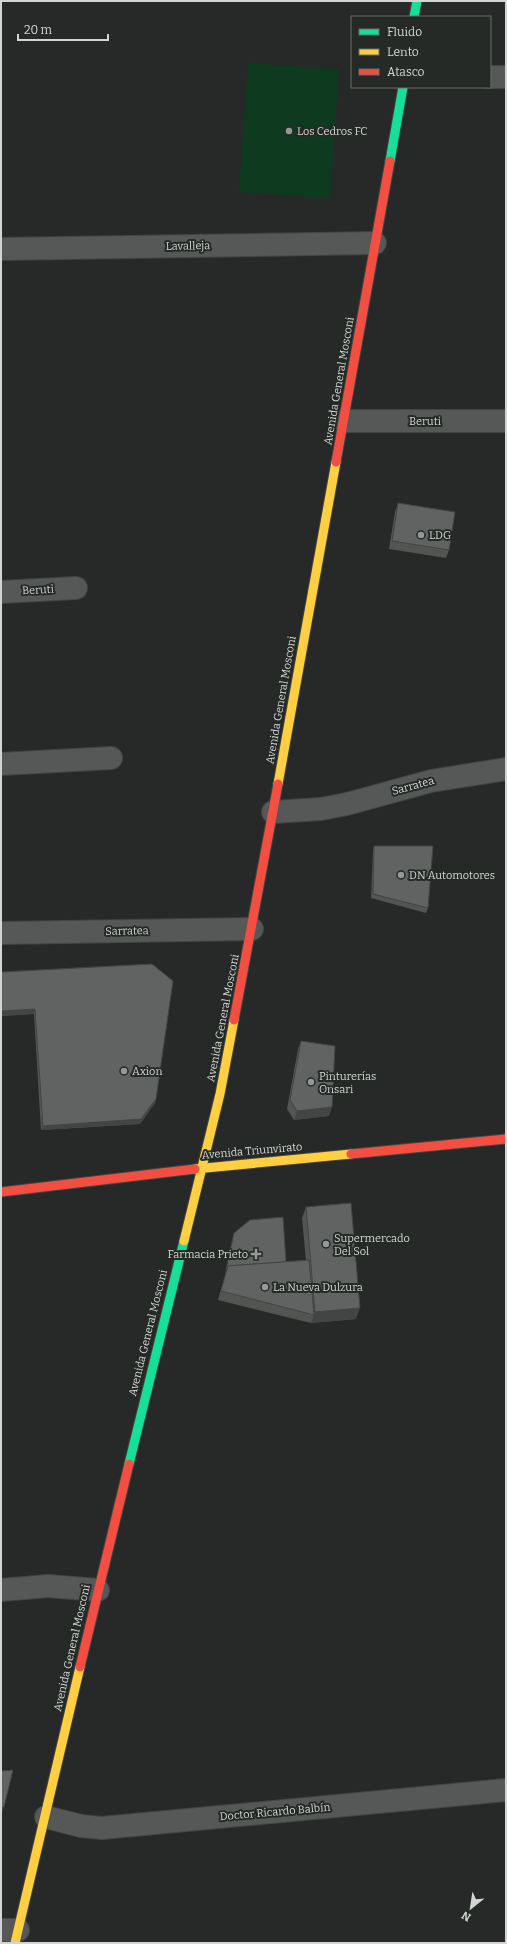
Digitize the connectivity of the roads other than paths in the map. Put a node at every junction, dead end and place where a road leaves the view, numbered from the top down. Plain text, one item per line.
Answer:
1 (417, 1) edge
2 (414, 16) edge
3 (491, 77) edge
4 (506, 77) edge
5 (403, 88) edge
6 (375, 243) junction
7 (1, 249) edge
8 (344, 421) junction
9 (506, 421) edge
10 (76, 588) dead end
11 (1, 592) edge
12 (111, 758) dead end
13 (1, 764) edge
14 (506, 768) edge
15 (273, 812) junction
16 (252, 929) junction
17 (1, 933) edge
18 (506, 1139) edge
19 (201, 1168) junction
20 (1, 1192) edge
21 (1, 1590) edge
22 (98, 1590) junction
23 (506, 1790) edge
24 (46, 1817) junction
25 (11, 1934) edge

1 - 2 main road
3 - 4 street
5 - 6 main road, Avenida General Mosconi
6 - 7 street, Lavalleja
6 - 8 main road, Avenida General Mosconi
8 - 9 street, Beruti
8 - 15 main road, Avenida General Mosconi
10 - 11 street, Beruti
12 - 13 street
14 - 15 street, Sarratea
15 - 16 main road, Avenida General Mosconi
16 - 17 street, Sarratea
16 - 19 main road, Avenida General Mosconi
18 - 19 main road, Avenida Triunvirato
19 - 20 main road, Avenida Triunvirato
19 - 22 main road, Avenida General Mosconi
21 - 22 street
22 - 24 main road, Avenida General Mosconi
23 - 24 street, Doctor Ricardo Balbín
24 - 25 main road, Avenida General Mosconi

